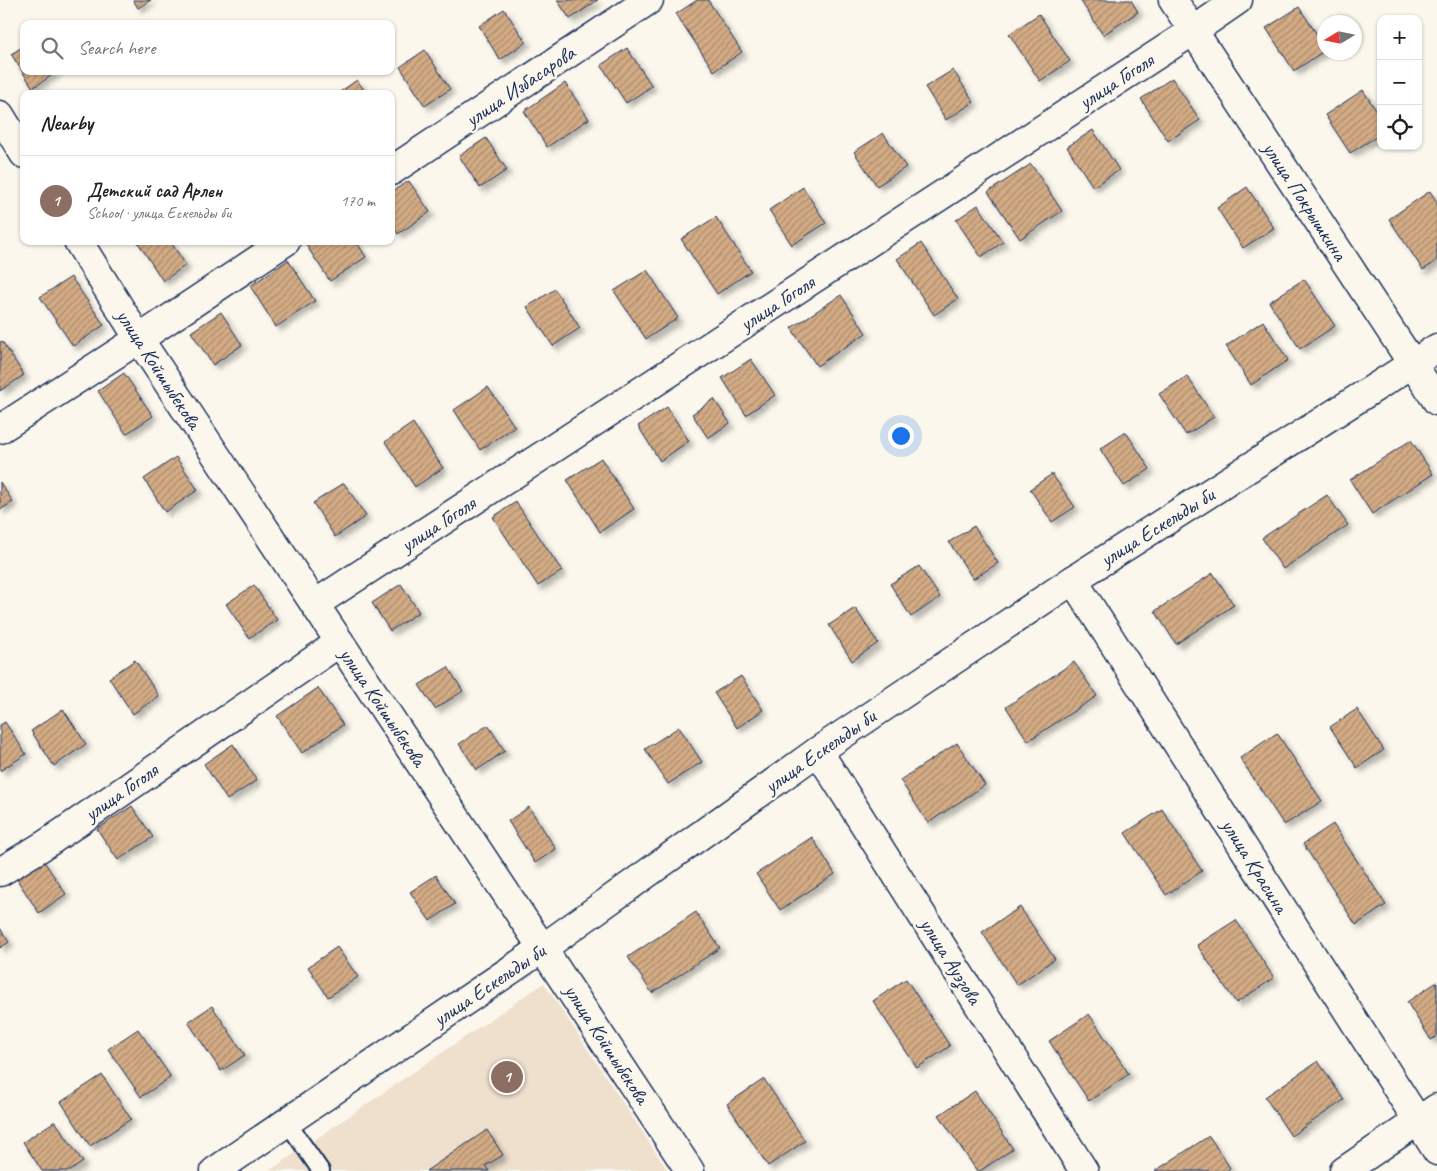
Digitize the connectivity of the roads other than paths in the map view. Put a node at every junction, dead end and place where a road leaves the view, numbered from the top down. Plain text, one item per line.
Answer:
1 (649, 0) edge
2 (1173, 0) edge
3 (1238, 0) edge
4 (1193, 31) junction
5 (0, 115) edge
6 (20, 148) edge
7 (395, 168) edge
8 (80, 245) edge
9 (280, 245) edge
10 (139, 339) junction
11 (1437, 348) edge
12 (1412, 365) junction
13 (1437, 401) edge
14 (0, 429) edge
15 (1073, 580) junction
16 (315, 604) junction
17 (340, 642) junction
18 (818, 751) junction
19 (0, 872) edge
20 (543, 948) junction
21 (1427, 1115) edge
22 (287, 1122) junction
23 (1437, 1152) edge
24 (215, 1171) edge
25 (321, 1171) edge
26 (690, 1171) edge
27 (1084, 1171) edge
28 (1344, 1171) edge

1 - 7 street, улица Избасарова
2 - 4 street, улица Покрышкина
3 - 4 street, улица Гоголя
4 - 12 street, улица Покрышкина
4 - 16 street, улица Гоголя
5 - 6 street
8 - 10 street, улица Койшыбекова
9 - 10 street
10 - 14 street
10 - 16 street, улица Койшыбекова
11 - 12 street, улица Ескельды би
12 - 13 street, улица Покрышкина
12 - 15 street, улица Ескельды би
15 - 18 street, улица Ескельды би
15 - 21 street, улица Красина
16 - 17 street, улица Койшыбекова
17 - 19 street, улица Гоголя
17 - 20 street, улица Койшыбекова
18 - 20 street, улица Ескельды би
18 - 27 street, улица Ауэзова
20 - 22 street, улица Ескельды би
20 - 26 street, улица Койшыбекова
21 - 23 street, улица Красина
21 - 28 street
22 - 24 street, улица Ескельды би
22 - 25 lane

